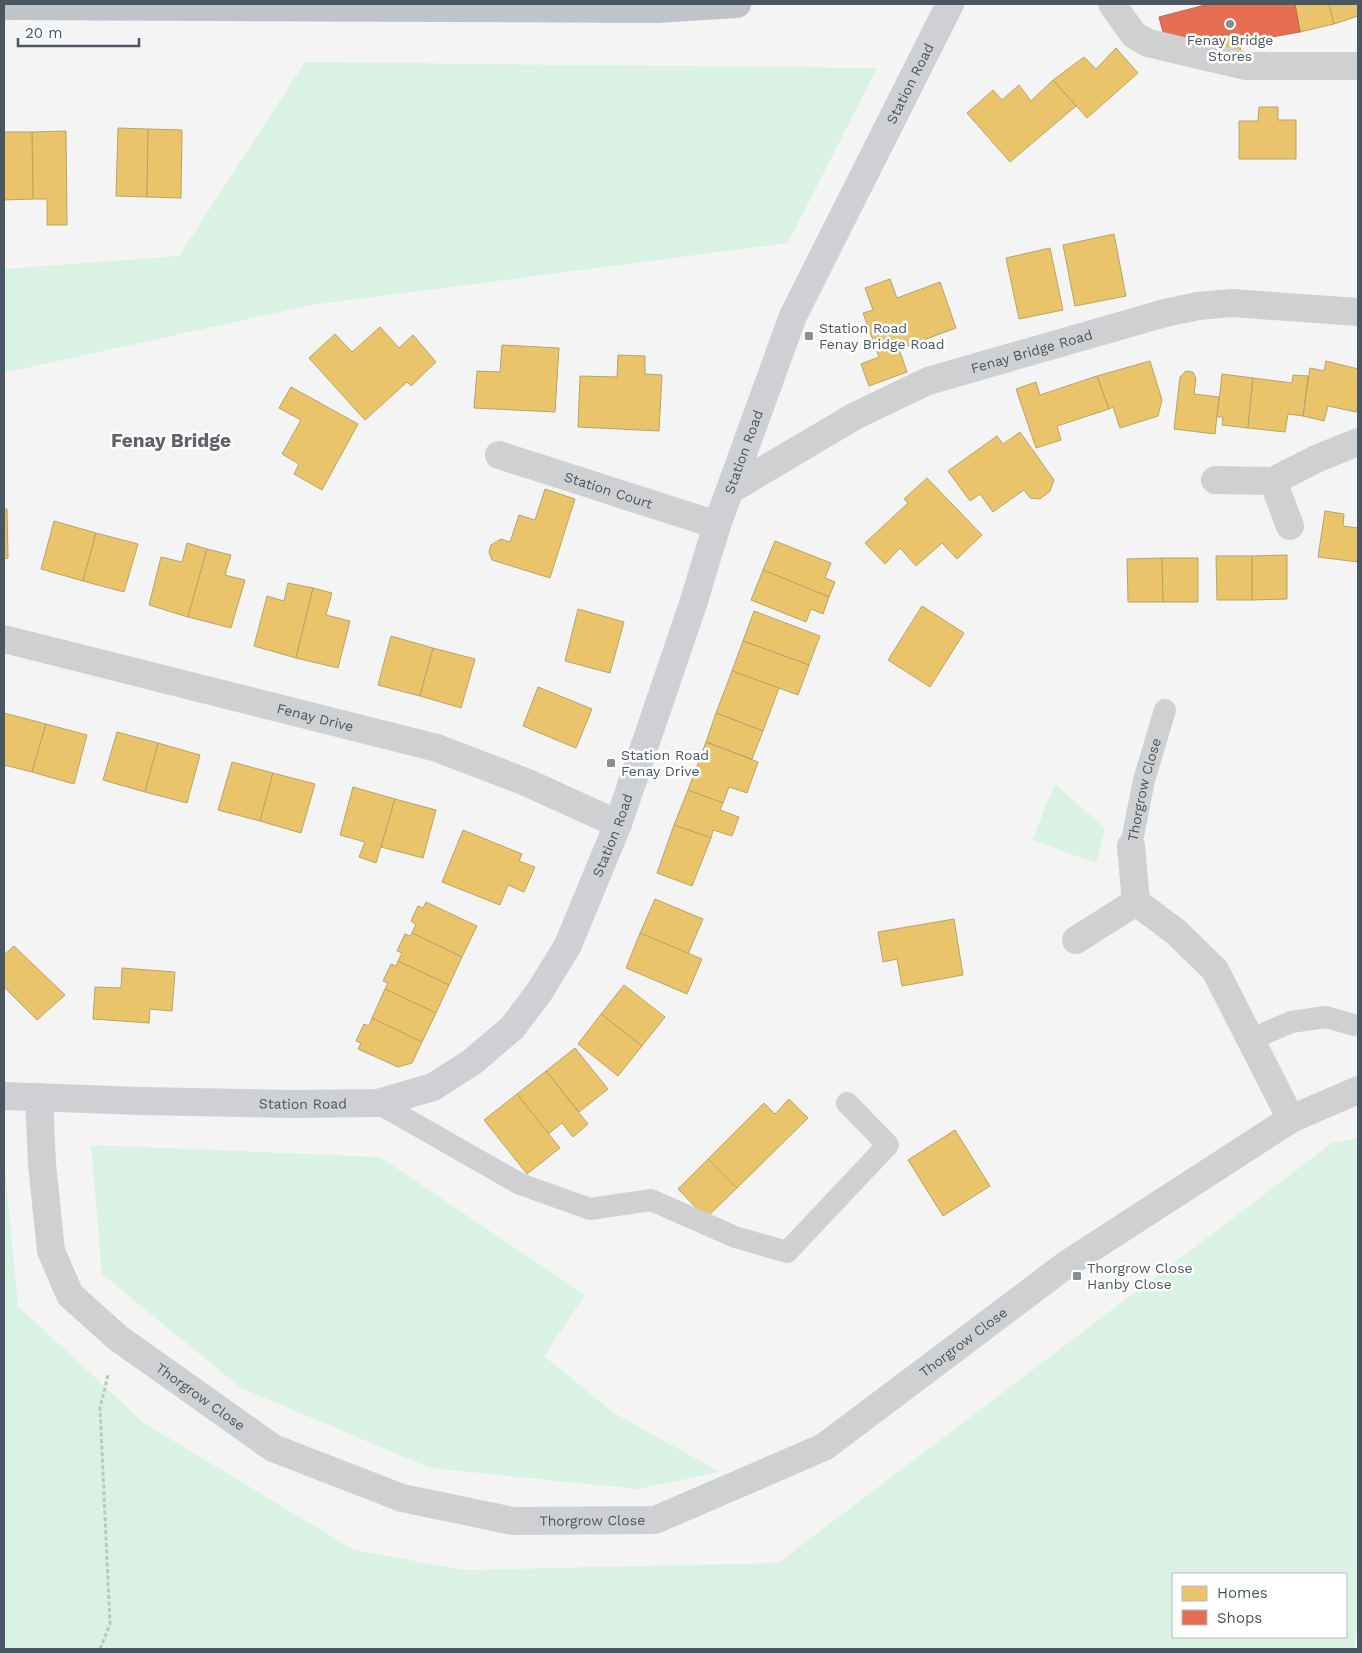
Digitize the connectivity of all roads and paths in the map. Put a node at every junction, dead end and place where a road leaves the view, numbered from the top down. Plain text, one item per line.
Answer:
1 (738, 4) edge
2 (950, 4) edge
3 (1112, 4) edge
4 (4, 6) edge
5 (1358, 66) edge
6 (1358, 312) edge
7 (1358, 442) edge
8 (499, 455) dead end
9 (1216, 480) dead end
10 (1273, 481) junction
11 (730, 490) junction
12 (717, 525) junction
13 (1290, 526) dead end
14 (4, 639) edge
15 (1165, 710) dead end
16 (618, 824) junction
17 (1131, 846) joint
18 (1136, 902) junction
19 (1076, 940) dead end
20 (1354, 1024) dead end
21 (1252, 1040) junction
22 (1358, 1090) edge
23 (4, 1096) edge
24 (39, 1097) junction
25 (378, 1103) junction
26 (847, 1103) dead end
27 (1291, 1119) junction
28 (118, 1338) junction
29 (100, 1649) edge

1 - 4 highway
2 - 11 street, Station Road
3 - 5 street
6 - 11 street, Fenay Bridge Road
7 - 10 street
8 - 12 street, Station Court
9 - 10 street
10 - 13 street
11 - 12 street, Station Road
12 - 16 street, Station Road
14 - 16 street, Fenay Drive
15 - 17 lane, Thorgrow Close
16 - 25 street, Station Road
17 - 18 street, Thorgrow Close
18 - 19 street
18 - 21 street
20 - 21 lane
21 - 27 street
22 - 27 street, Thorgrow Close
23 - 24 street, Station Road
24 - 25 street, Station Road
24 - 28 street, Thorgrow Close
25 - 26 lane
27 - 28 street, Thorgrow Close
28 - 29 path

